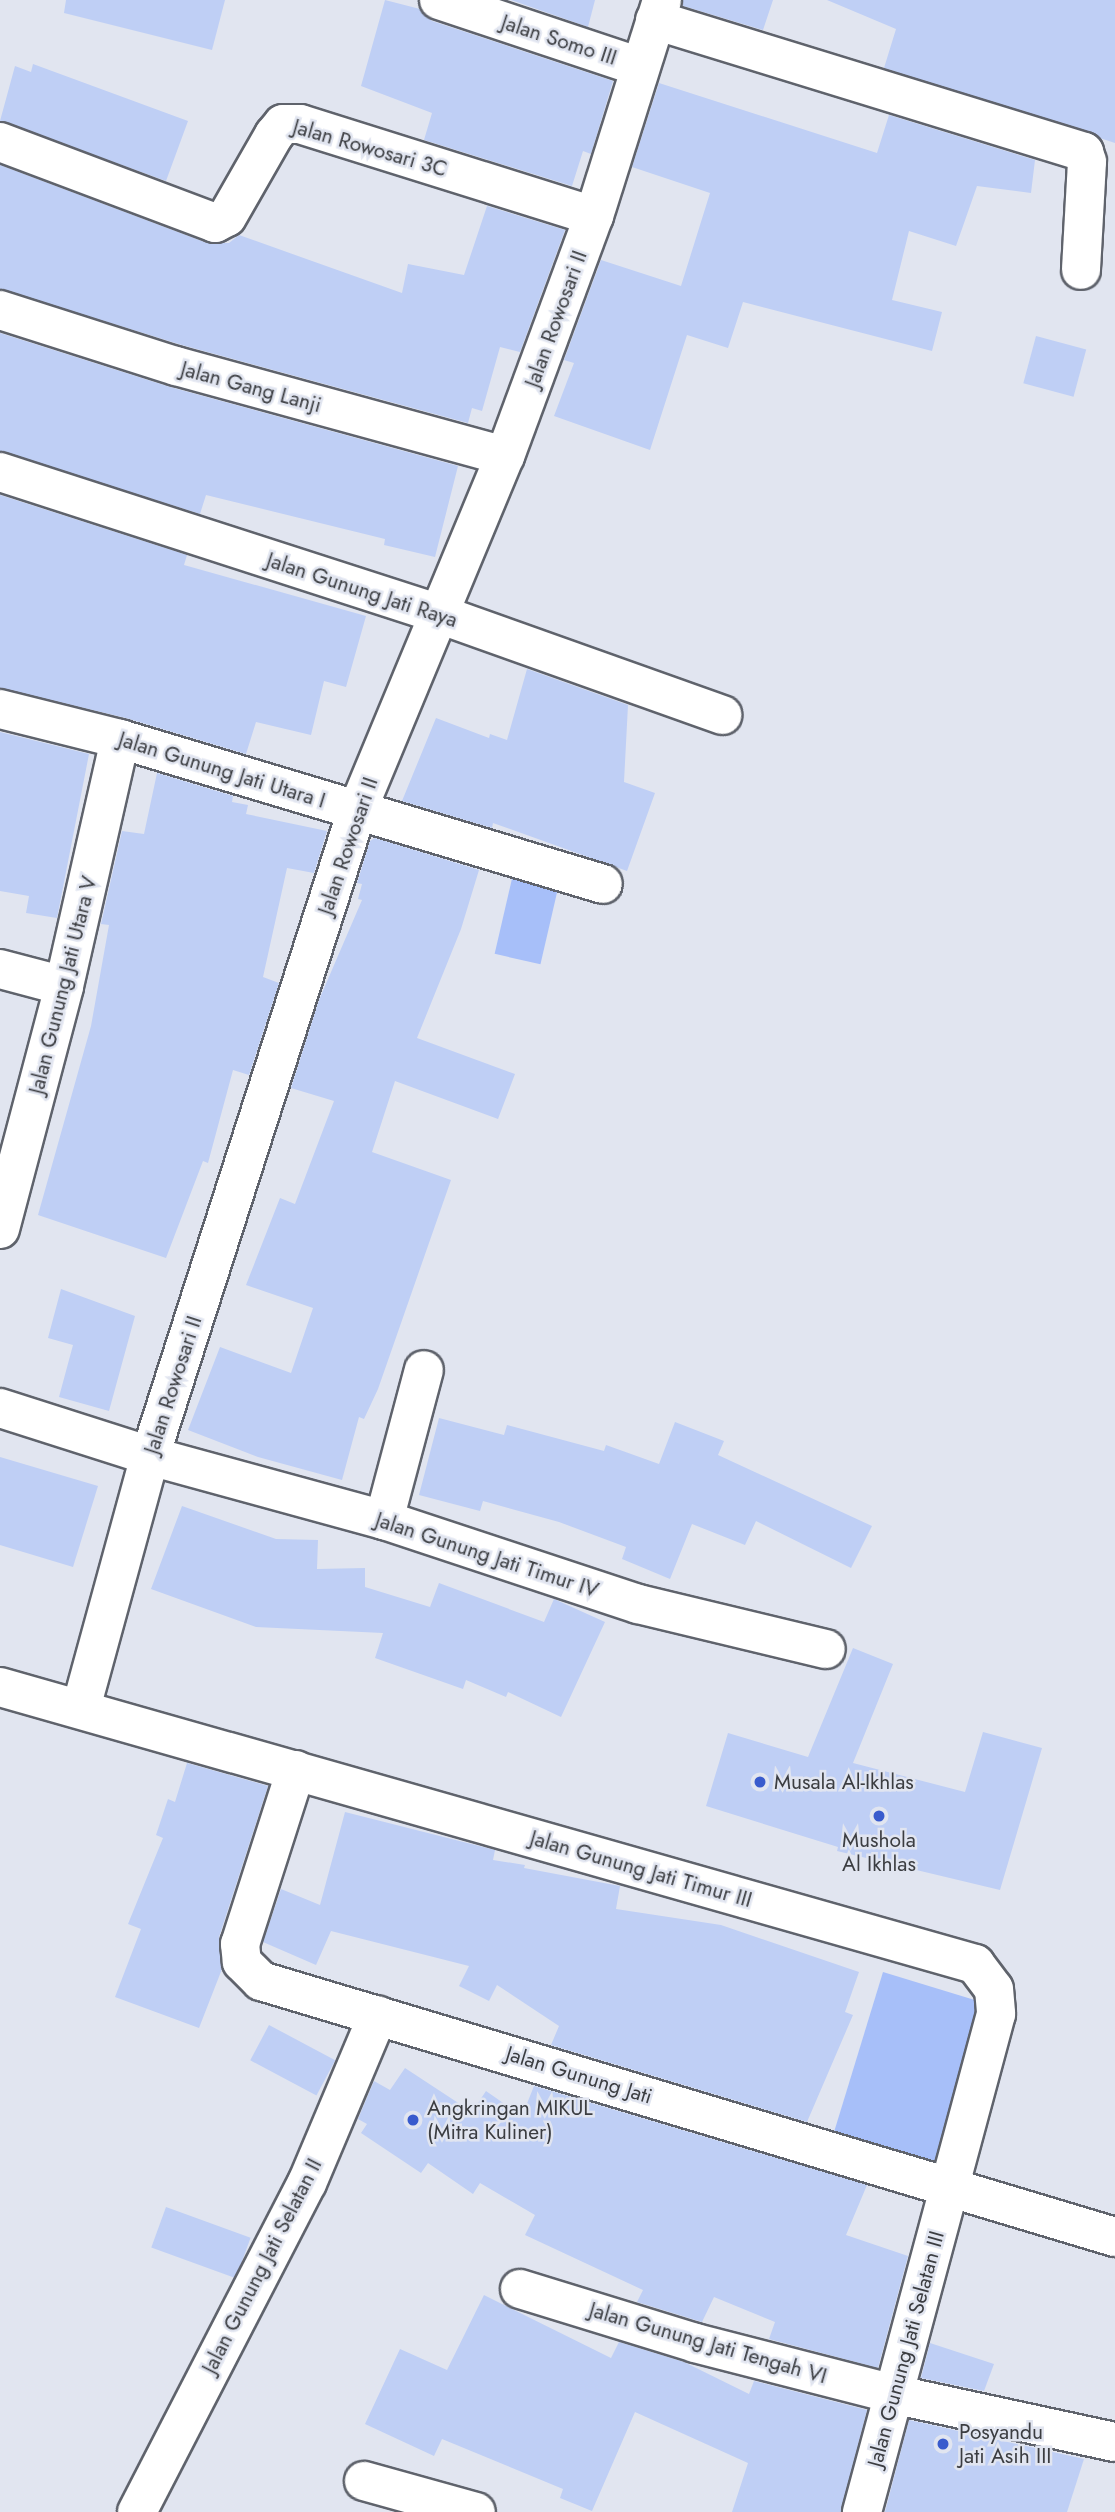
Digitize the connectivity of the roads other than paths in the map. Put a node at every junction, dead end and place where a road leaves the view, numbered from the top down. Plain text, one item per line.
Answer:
1 (439, 0) edge
2 (659, 10) edge
3 (640, 67) junction
4 (0, 142) edge
5 (594, 216) junction
6 (1081, 270) dead end
7 (0, 310) edge
8 (505, 456) junction
9 (0, 472) edge
10 (436, 613) junction
11 (0, 709) edge
12 (722, 715) dead end
13 (120, 739) junction
14 (357, 811) junction
15 (603, 884) dead end
16 (0, 969) edge
17 (65, 986) junction
18 (0, 1229) edge
19 (424, 1370) dead end
20 (0, 1408) edge
21 (150, 1456) junction
22 (384, 1520) junction
23 (826, 1649) dead end
24 (0, 1688) edge
25 (81, 1708) junction
26 (296, 1770) junction
27 (378, 2015) junction
28 (948, 2186) junction
29 (1115, 2236) edge
30 (520, 2289) dead end
31 (897, 2395) junction
32 (1115, 2442) edge
33 (364, 2481) dead end
34 (137, 2512) edge
35 (476, 2512) edge
36 (862, 2512) edge

1 - 3 street, Jalan Somo III
2 - 3 street, Jalan Rowosari II
2 - 6 street
3 - 5 street, Jalan Rowosari II
4 - 5 street, Jalan Rowosari 3C
5 - 8 street, Jalan Rowosari II
7 - 8 street, Jalan Gang Lanji
8 - 10 street, Jalan Rowosari II
9 - 10 street, Jalan Gunung Jati Raya
10 - 12 street, Jalan Gunung Jati Raya
10 - 14 street, Jalan Rowosari II
11 - 13 street, Jalan Gunung Jati Utara I
13 - 14 street, Jalan Gunung Jati Utara I
13 - 17 street, Jalan Gunung Jati Utara V
14 - 15 street, Jalan Gunung Jati Utara I
14 - 21 street, Jalan Rowosari II
16 - 17 street
17 - 18 street, Jalan Gunung Jati Utara V
19 - 22 street
20 - 21 street, Jalan Gunung Jati Timur IV
21 - 22 street, Jalan Gunung Jati Timur IV
21 - 25 street, Jalan Rowosari II
22 - 23 street, Jalan Gunung Jati Timur IV
24 - 25 street, Jalan Gunung Jati Timur III
25 - 26 street, Jalan Gunung Jati Timur III
26 - 27 street, Jalan Gunung Jati
26 - 28 street, Jalan Gunung Jati Timur III
27 - 28 street, Jalan Gunung Jati
27 - 34 street, Jalan Gunung Jati Selatan II
28 - 29 street, Jalan Gunung Jati
28 - 31 street, Jalan Gunung Jati Selatan III
30 - 31 street, Jalan Gunung Jati Tengah VI
31 - 32 street, Jalan Gunung Jati Tengah VI
31 - 36 street, Jalan Gunung Jati Selatan III
33 - 35 street

